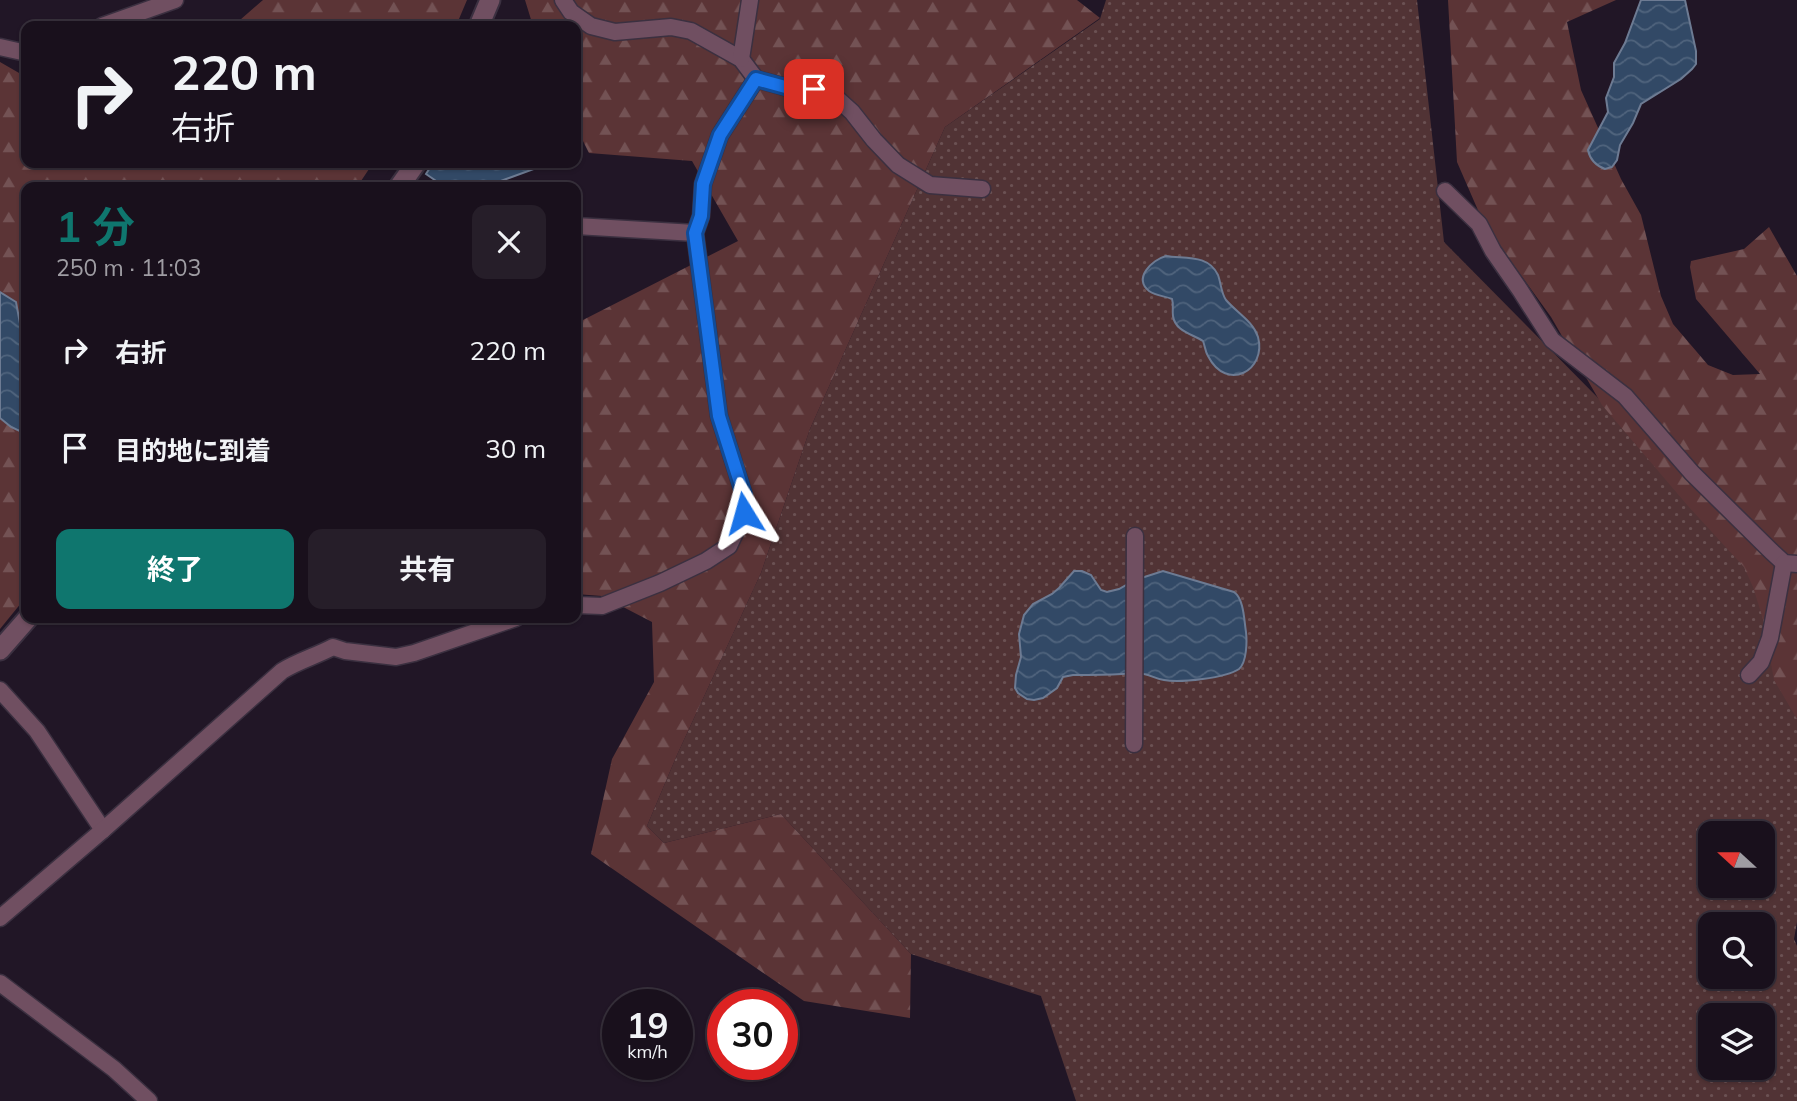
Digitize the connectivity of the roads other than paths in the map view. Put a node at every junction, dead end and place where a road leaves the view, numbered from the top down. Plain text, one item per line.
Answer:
1 (175, 0) edge
2 (490, 0) edge
3 (563, 0) edge
4 (750, 0) edge
5 (116, 21) edge
6 (481, 21) edge
7 (0, 47) edge
8 (21, 52) edge
9 (741, 59) junction
10 (756, 79) junction
11 (982, 189) dead end
12 (1445, 191) dead end
13 (581, 226) edge
14 (695, 233) junction
15 (1135, 536) dead end
16 (1791, 564) edge
17 (581, 605) edge
18 (24, 623) edge
19 (501, 623) edge
20 (0, 650) edge
21 (1749, 675) dead end
22 (0, 690) edge
23 (1134, 744) dead end
24 (103, 830) junction
25 (0, 918) edge
26 (0, 983) edge
27 (149, 1101) edge

1 - 5 street
2 - 6 street
3 - 9 street
4 - 9 street
7 - 8 street
9 - 10 street
10 - 11 street
10 - 14 street
12 - 16 street
13 - 14 street
14 - 17 street
15 - 23 street
16 - 21 street
18 - 20 street
19 - 24 street
22 - 24 street
24 - 25 street
26 - 27 street

